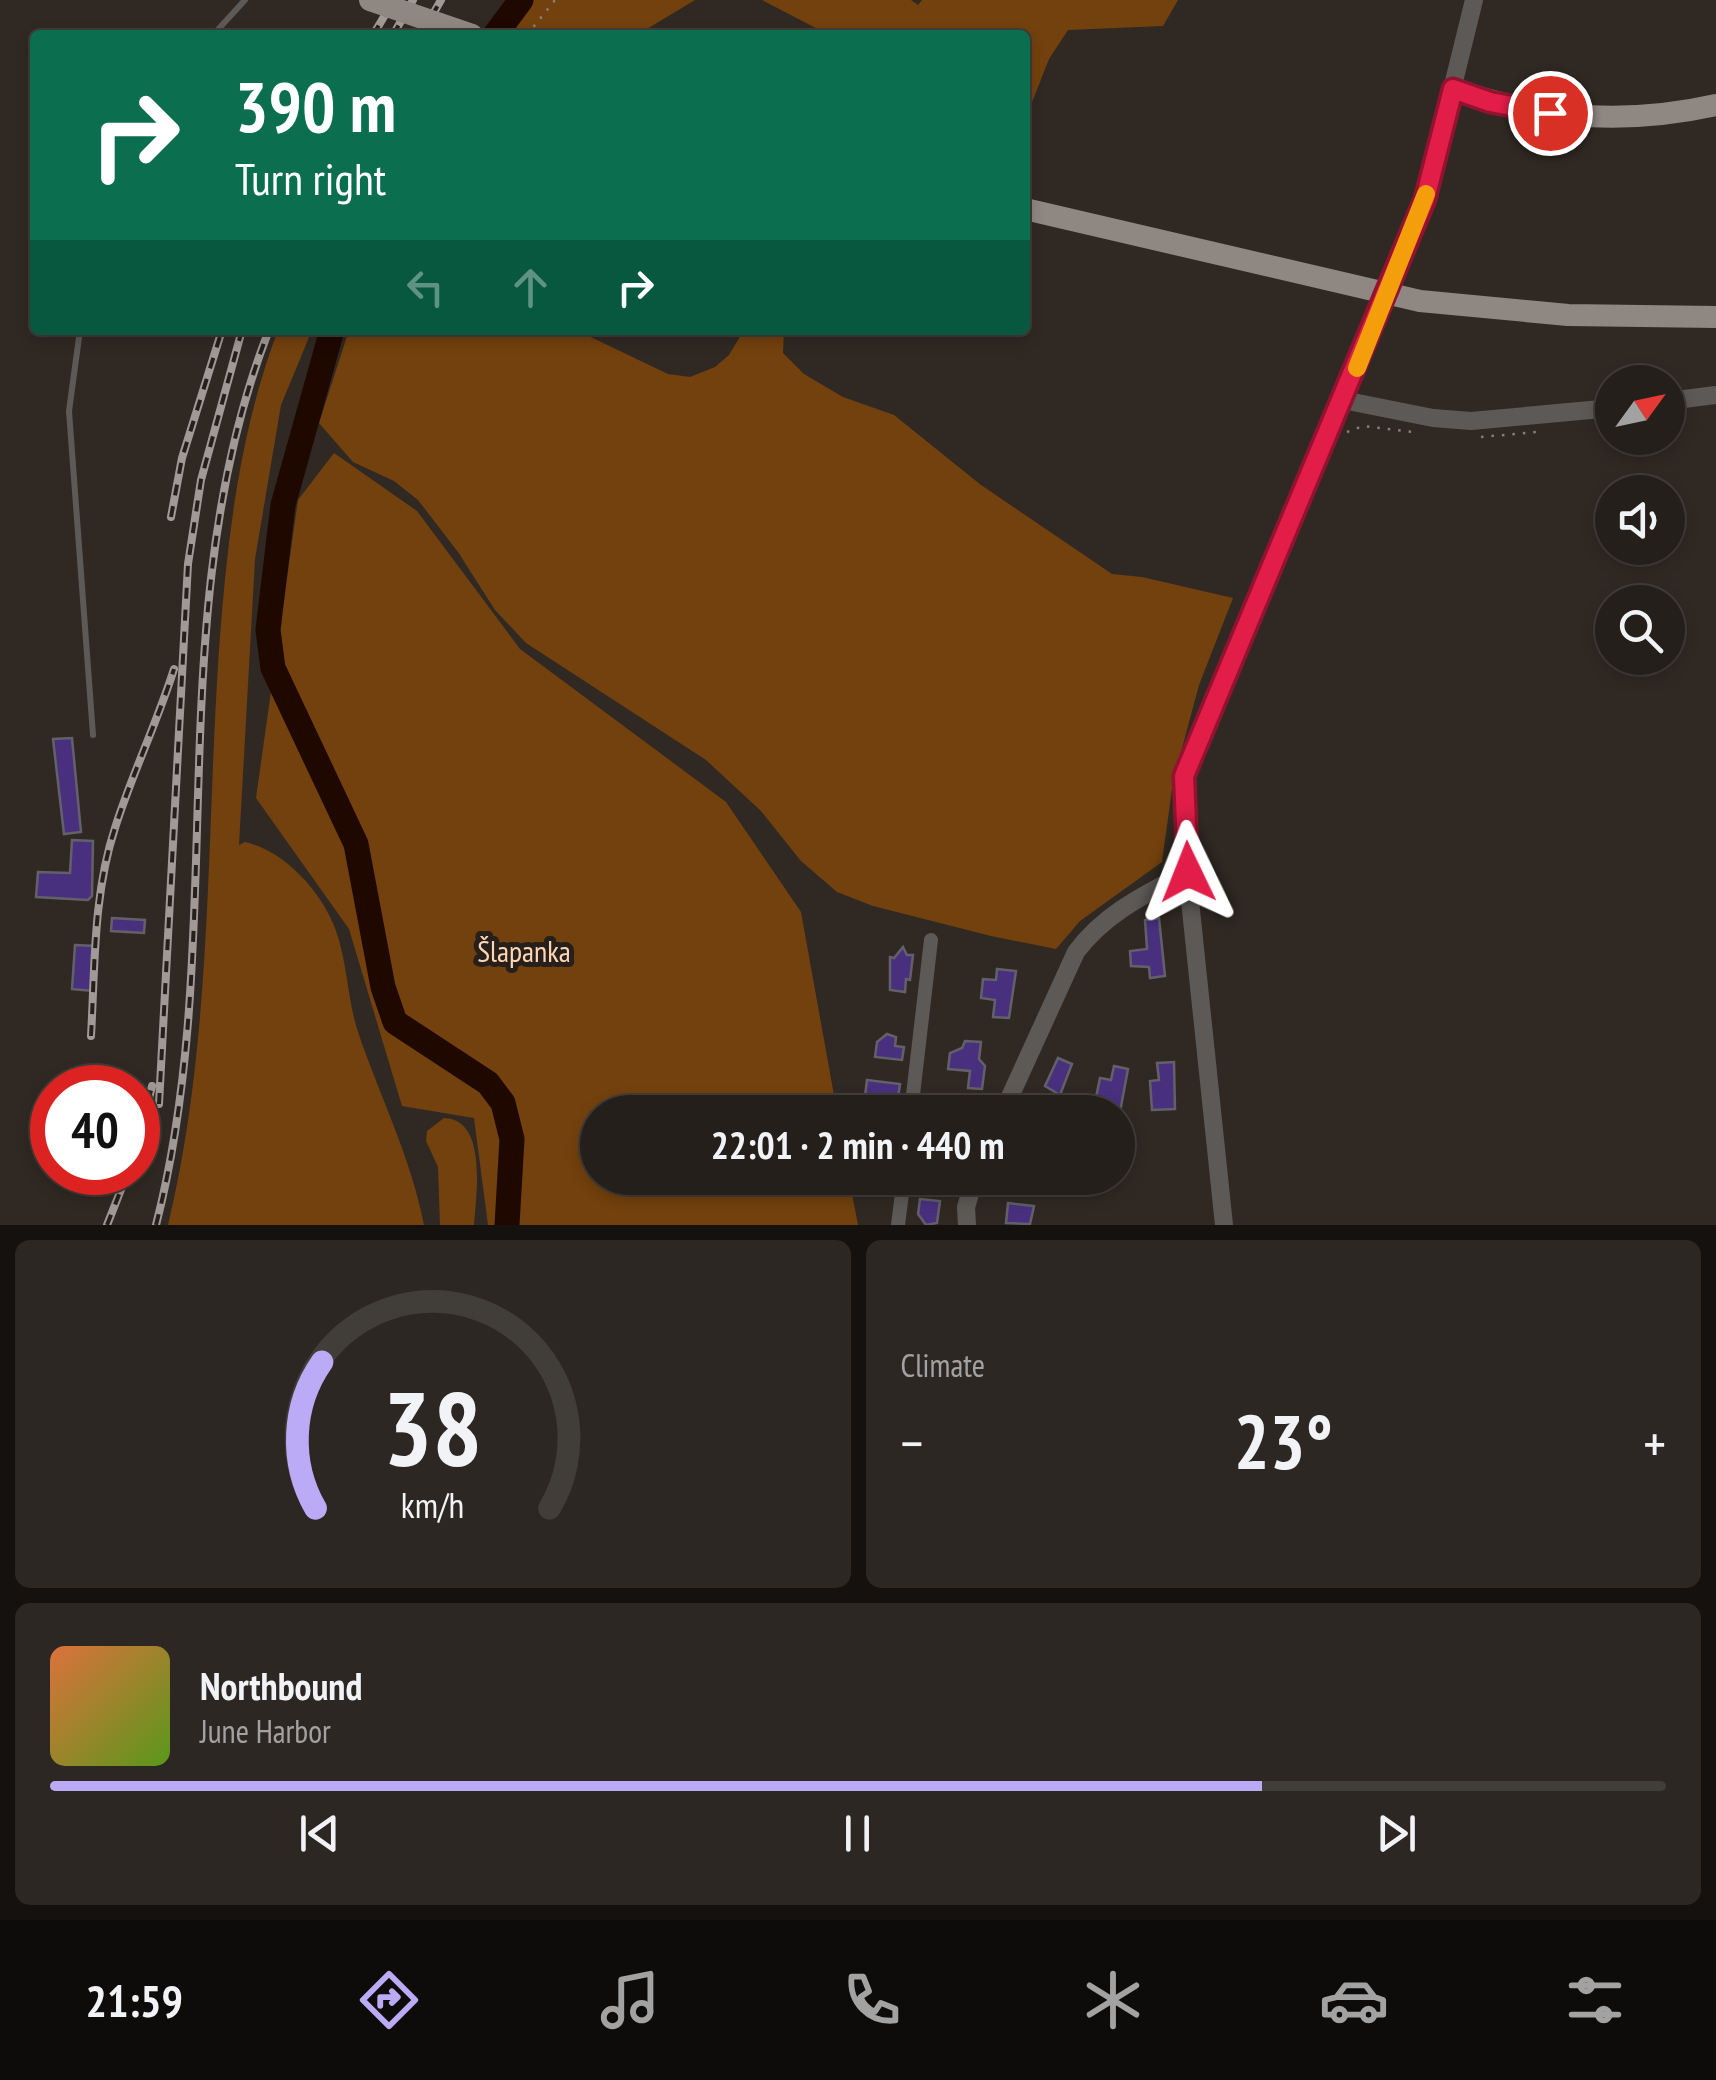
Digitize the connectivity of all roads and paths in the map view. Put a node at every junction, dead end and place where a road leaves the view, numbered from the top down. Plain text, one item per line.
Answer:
1 (245, 0) edge
2 (370, 0) edge
3 (555, 0) edge
4 (1474, 0) edge
5 (218, 30) edge
6 (457, 30) edge
7 (531, 30) edge
8 (1453, 89) junction
9 (1716, 104) edge
10 (1030, 210) edge
11 (1716, 317) edge
12 (79, 335) edge
13 (1716, 395) edge
14 (1685, 399) edge
15 (1343, 400) junction
16 (1595, 410) edge
17 (93, 735) dead end
18 (1188, 872) junction
19 (931, 940) dead end
20 (913, 1095) edge
21 (1011, 1095) edge
22 (902, 1195) edge
23 (969, 1195) edge
24 (898, 1225) edge
25 (967, 1225) edge
26 (1224, 1225) edge

1 - 5 lane
2 - 6 main road, bridge
3 - 7 path
4 - 8 street
8 - 9 main road
8 - 15 street, bridge
10 - 11 main road
12 - 17 lane
13 - 14 street
15 - 16 street
15 - 18 street
18 - 21 street
18 - 26 street
19 - 20 street
22 - 24 street
23 - 25 street

